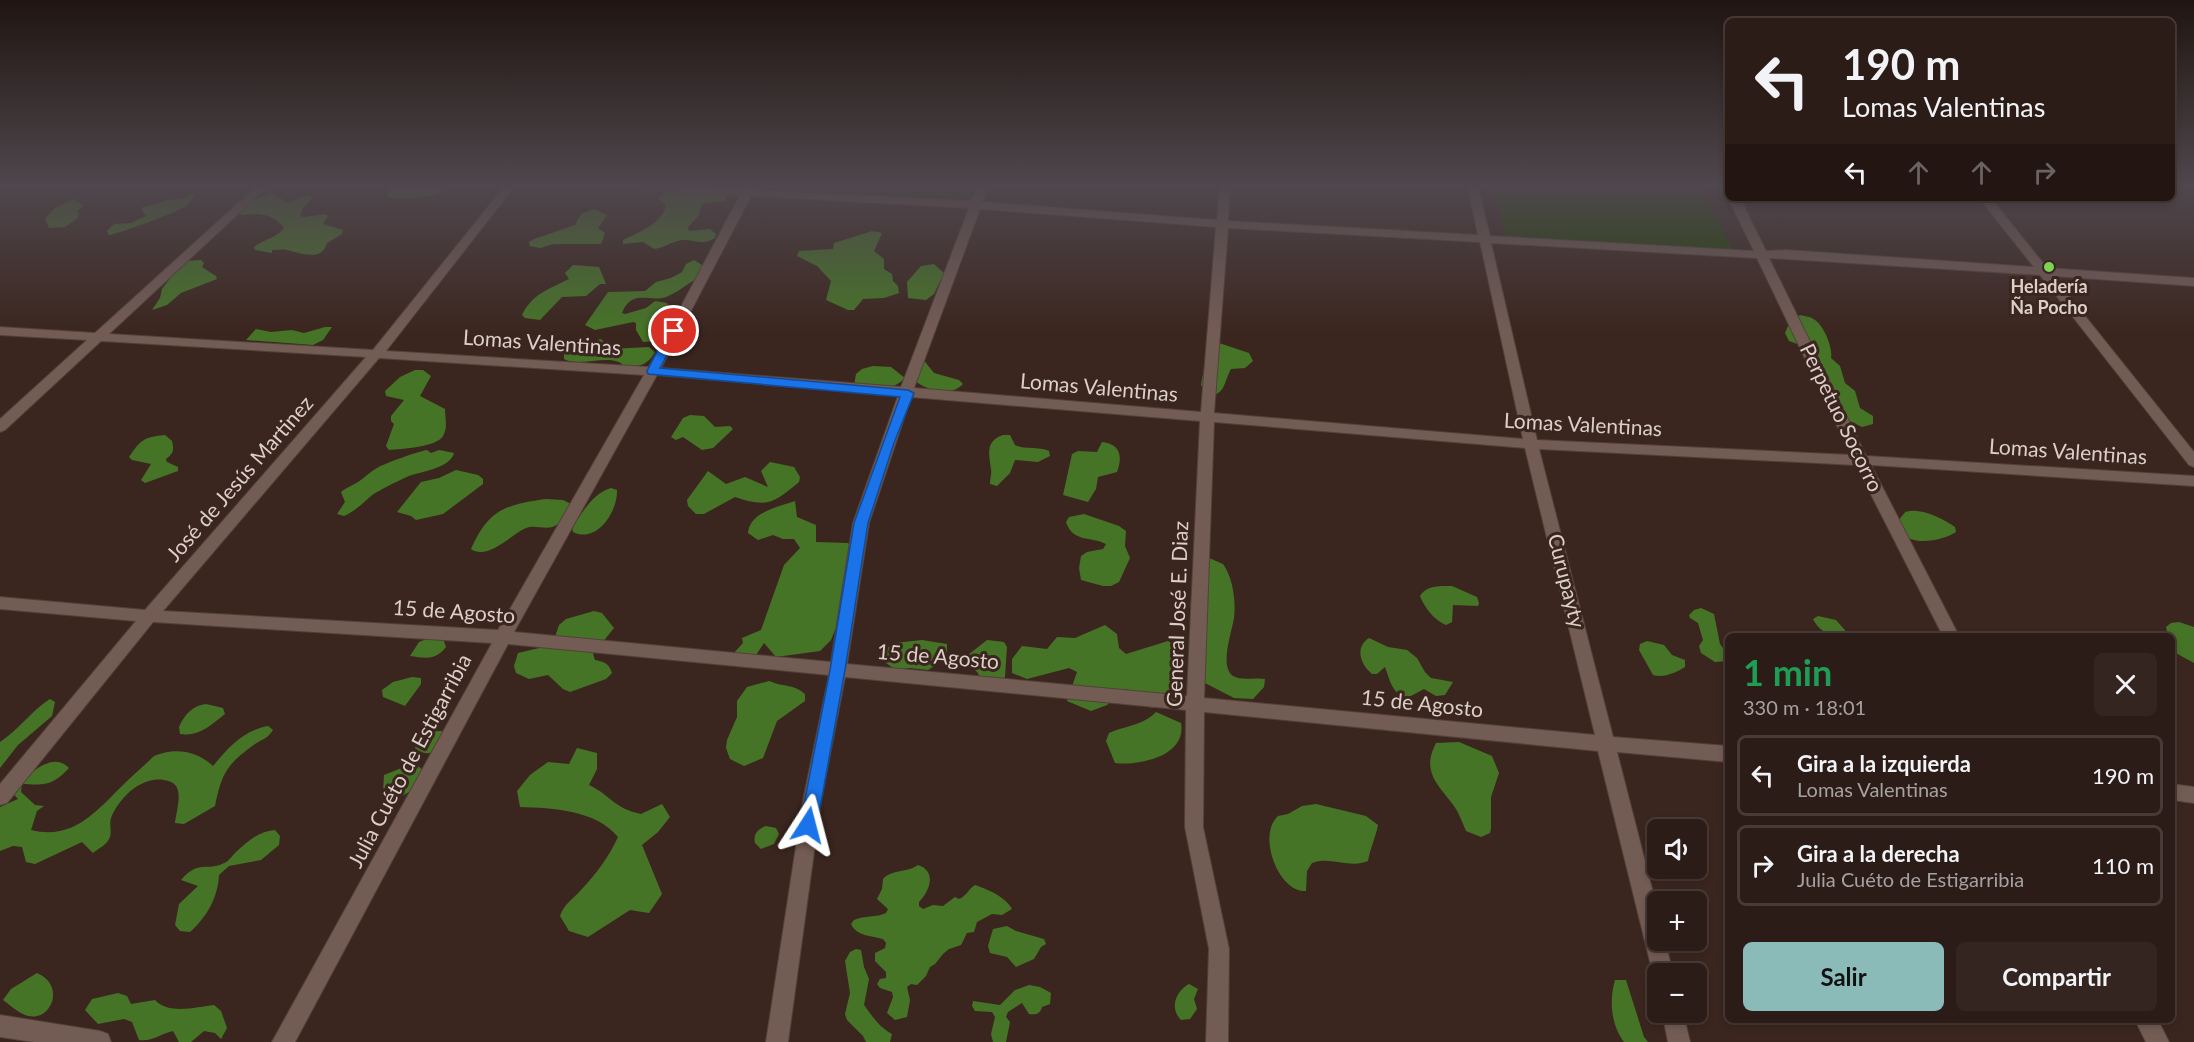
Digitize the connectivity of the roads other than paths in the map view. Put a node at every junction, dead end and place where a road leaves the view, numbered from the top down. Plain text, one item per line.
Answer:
1 (208, 236) edge
2 (469, 236) edge
3 (724, 236) edge
4 (964, 236) edge
5 (1220, 236) edge
6 (1439, 236) edge
7 (1752, 236) edge
8 (2014, 236) edge
9 (1484, 238) junction
10 (1762, 255) junction
11 (2043, 273) junction
12 (2194, 282) edge
13 (0, 331) edge
14 (100, 336) junction
15 (377, 353) junction
16 (653, 371) junction
17 (908, 393) junction
18 (1207, 419) junction
19 (0, 427) edge
20 (1531, 444) junction
21 (1861, 460) junction
22 (2194, 462) edge
23 (2194, 481) edge
24 (0, 603) edge
25 (149, 616) junction
26 (1949, 633) edge
27 (503, 637) junction
28 (838, 670) junction
29 (1195, 704) junction
30 (1607, 744) junction
31 (1725, 754) edge
32 (2175, 792) edge
33 (2194, 795) edge
34 (0, 797) edge
35 (1660, 963) edge
36 (1675, 1023) edge
37 (2148, 1023) edge
38 (0, 1026) edge
39 (100, 1042) edge
40 (283, 1042) edge
41 (777, 1042) edge
42 (1217, 1042) edge
43 (1679, 1042) edge
44 (2158, 1042) edge

1 - 14 street
2 - 15 street, José de Jesús Martinez
3 - 16 street, Julia Cuéto de Estigarribia
4 - 17 street
5 - 18 street, General José E. Diaz
6 - 9 street
7 - 10 street, Perpetuo Socorro
8 - 11 street
9 - 10 street
9 - 20 street, Curupayty
10 - 11 street
10 - 21 street, Perpetuo Socorro
11 - 12 street
11 - 22 street
13 - 14 street, Lomas Valentinas
14 - 15 street, Lomas Valentinas
14 - 19 street
15 - 16 street, Lomas Valentinas
15 - 25 street, José de Jesús Martinez
16 - 17 street, Lomas Valentinas
16 - 27 street, Julia Cuéto de Estigarribia
17 - 18 street, Lomas Valentinas
17 - 28 street
18 - 20 street, Lomas Valentinas
18 - 29 street, General José E. Diaz
20 - 21 street, Lomas Valentinas
20 - 30 street, Curupayty
21 - 23 street, Lomas Valentinas
21 - 26 street, Perpetuo Socorro
24 - 25 street, 15 de Agosto
25 - 27 street, 15 de Agosto
25 - 34 street, José de Jesús Martinez
27 - 28 street, 15 de Agosto
27 - 40 street, Julia Cuéto de Estigarribia
28 - 29 street, 15 de Agosto
28 - 41 street
29 - 30 street, 15 de Agosto
29 - 42 street, General José E. Diaz
30 - 31 street, 15 de Agosto
30 - 35 street, Curupayty
32 - 33 street
36 - 43 street
37 - 44 street
38 - 39 street

